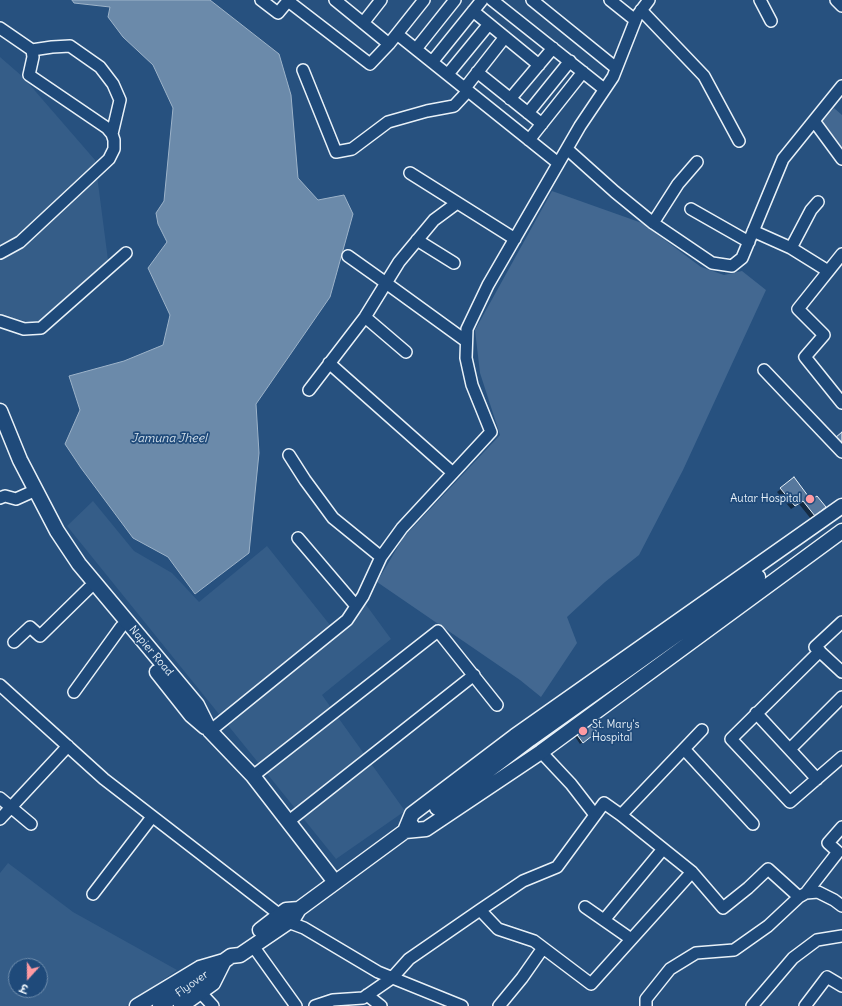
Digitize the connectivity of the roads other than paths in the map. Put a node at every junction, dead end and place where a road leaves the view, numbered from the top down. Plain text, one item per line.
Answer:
1 (261, 0) edge
2 (335, 0) edge
3 (381, 0) edge
4 (424, 0) edge
5 (455, 0) edge
6 (482, 0) edge
7 (492, 0) edge
8 (532, 0) edge
9 (610, 0) edge
10 (649, 0) edge
11 (760, 0) edge
12 (836, 0) edge
13 (289, 1) edge
14 (842, 6) edge
15 (641, 10) junction
16 (473, 11) junction
17 (635, 20) junction
18 (771, 21) dead end
19 (363, 23) junction
20 (489, 24) junction
21 (0, 28) edge
22 (397, 34) junction
23 (506, 37) junction
24 (389, 44) junction
25 (553, 48) junction
26 (416, 49) junction
27 (32, 50) junction
28 (570, 61) junction
29 (432, 62) junction
30 (539, 65) junction
31 (616, 68) junction
32 (303, 70) dead end
33 (477, 72) junction
34 (583, 72) junction
35 (448, 74) junction
36 (842, 86) edge
37 (466, 89) junction
38 (604, 89) junction
39 (510, 99) junction
40 (528, 113) junction
41 (814, 121) junction
42 (542, 124) junction
43 (112, 134) junction
44 (530, 140) junction
45 (739, 141) dead end
46 (567, 148) junction
47 (842, 159) edge
48 (698, 162) dead end
49 (558, 163) junction
50 (410, 173) dead end
51 (818, 202) dead end
52 (457, 203) junction
53 (692, 209) dead end
54 (653, 223) junction
55 (753, 231) junction
56 (515, 239) junction
57 (417, 240) junction
58 (749, 242) junction
59 (791, 248) junction
60 (0, 253) edge
61 (126, 253) dead end
62 (842, 254) edge
63 (348, 256) dead end
64 (454, 263) dead end
65 (828, 271) junction
66 (386, 283) junction
67 (365, 317) junction
68 (0, 321) edge
69 (466, 341) junction
70 (406, 352) dead end
71 (329, 363) junction
72 (764, 370) dead end
73 (308, 390) dead end
74 (842, 403) edge
75 (0, 411) edge
76 (0, 428) edge
77 (842, 452) edge
78 (289, 455) dead end
79 (453, 473) junction
80 (31, 491) junction
81 (0, 498) edge
82 (842, 506) edge
83 (842, 515) edge
84 (842, 531) edge
85 (298, 538) dead end
86 (381, 558) junction
87 (89, 588) junction
88 (356, 606) junction
89 (842, 622) edge
90 (121, 627) junction
91 (14, 642) dead end
92 (820, 651) junction
93 (842, 672) edge
94 (474, 675) junction
95 (0, 685) edge
96 (74, 692) dead end
97 (842, 696) edge
98 (497, 705) dead end
99 (756, 713) junction
100 (702, 730) dead end
101 (210, 731) junction
102 (68, 746) junction
103 (684, 748) junction
104 (790, 749) junction
105 (541, 752) junction
106 (842, 757) edge
107 (253, 776) junction
108 (817, 779) junction
109 (0, 798) edge
110 (11, 807) junction
111 (595, 815) junction
112 (621, 815) junction
113 (152, 817) junction
114 (0, 819) edge
115 (289, 821) junction
116 (31, 824) dead end
117 (753, 824) dead end
118 (842, 827) edge
119 (406, 831) junction
120 (663, 849) junction
121 (692, 872) junction
122 (332, 878) junction
123 (93, 894) dead end
124 (802, 895) junction
125 (842, 906) edge
126 (585, 907) dead end
127 (480, 910) junction
128 (284, 919) junction
129 (604, 920) junction
130 (265, 932) junction
131 (842, 936) edge
132 (632, 939) junction
133 (253, 946) junction
134 (543, 948) junction
135 (228, 959) junction
136 (392, 978) junction
137 (842, 986) edge
138 (200, 992) junction
139 (367, 995) junction
140 (137, 1006) edge
141 (160, 1006) edge
142 (181, 1006) edge
143 (213, 1006) edge
144 (296, 1006) edge
145 (314, 1006) edge
146 (381, 1006) edge
147 (462, 1006) edge
148 (499, 1006) edge
149 (646, 1006) edge
150 (752, 1006) edge
151 (805, 1006) edge

1 - 13 street
2 - 19 street
3 - 19 street
4 - 22 street
5 - 26 street
6 - 16 street
7 - 25 street
8 - 31 street
9 - 17 street
10 - 15 street
11 - 18 street
12 - 14 street
13 - 24 street
15 - 17 street
15 - 45 street
16 - 20 street
16 - 29 street
17 - 31 street
19 - 24 street
20 - 23 street
20 - 35 street
21 - 27 street
22 - 24 street
22 - 26 street
23 - 30 street
23 - 33 street
25 - 28 street
25 - 30 street
26 - 29 street
27 - 43 street
27 - 43 street
28 - 34 street
28 - 40 street
29 - 35 street
30 - 39 street
31 - 38 street
32 - 37 street
33 - 37 street
33 - 39 street
34 - 38 street
34 - 42 street
35 - 37 street
36 - 41 street
37 - 44 street
38 - 46 street
39 - 40 street
40 - 42 street
41 - 47 street
41 - 55 street
42 - 44 street
43 - 60 street
44 - 49 street
46 - 49 street
46 - 54 street
48 - 54 street
49 - 56 street
50 - 52 street
51 - 59 street
52 - 56 street
52 - 57 street
53 - 58 street
54 - 58 street
55 - 58 street
55 - 59 street
56 - 69 street
57 - 64 street
57 - 66 street
59 - 65 street
61 - 68 street
62 - 65 street
63 - 66 street
65 - 74 street
66 - 67 street
66 - 69 street
67 - 70 street
67 - 71 street
69 - 79 street
71 - 73 street
71 - 79 street
72 - 77 street
75 - 80 main road, Napier Road
76 - 80 main road
78 - 86 street
79 - 86 street
80 - 81 street
80 - 87 main road
80 - 101 main road, Napier Road
82 - 119 main road
83 - 119 main road
84 - 105 main road
85 - 88 street
86 - 88 street
87 - 90 main road
87 - 91 street
88 - 101 street
89 - 92 street
90 - 96 street
90 - 101 main road
92 - 93 street
92 - 99 street
94 - 98 street
94 - 107 street
94 - 115 street
95 - 102 street
97 - 104 street
99 - 104 street
99 - 108 street
100 - 103 street
101 - 107 main road, Napier Road
102 - 110 street
102 - 113 street
103 - 112 street
103 - 117 street
104 - 108 street
105 - 111 street
105 - 119 main road
106 - 108 street
107 - 115 main road, Napier Road
109 - 110 street
110 - 114 street
110 - 116 street
111 - 112 street
111 - 127 street
112 - 120 street
113 - 123 street
113 - 128 street
115 - 122 main road, Napier Road
118 - 124 street
119 - 122 main road
120 - 121 street
120 - 129 street
121 - 124 street
121 - 132 street
122 - 128 main road
124 - 125 street
124 - 149 street
126 - 129 street
127 - 134 street
127 - 136 street
128 - 130 main road
128 - 136 street
129 - 132 street
130 - 133 main road
130 - 135 main road
131 - 150 street
132 - 134 street
133 - 135 main road
133 - 144 street
134 - 148 street
135 - 138 main road
135 - 140 main road
135 - 141 main road, Flyover
136 - 139 street
136 - 147 street
137 - 151 street
138 - 142 main road
138 - 143 street
139 - 145 street
139 - 146 street

